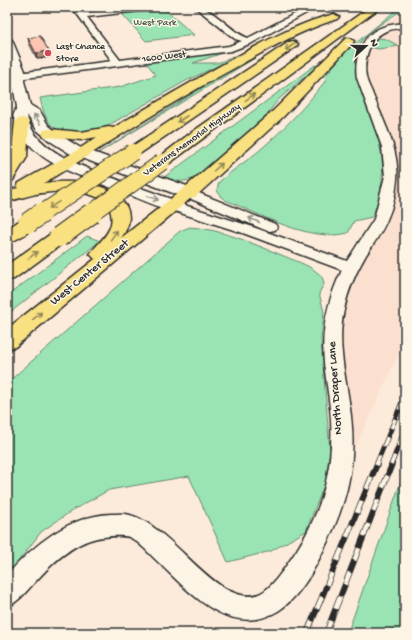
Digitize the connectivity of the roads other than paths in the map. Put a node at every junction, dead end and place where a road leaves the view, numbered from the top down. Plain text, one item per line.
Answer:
1 (76, 7) edge
2 (157, 7) edge
3 (200, 7) edge
4 (376, 7) edge
5 (296, 8) dead end
6 (309, 9) edge
7 (82, 15) junction
8 (363, 16) junction
9 (405, 25) edge
10 (7, 40) edge
11 (248, 41) junction
12 (118, 63) junction
13 (13, 77) edge
14 (23, 115) junction
15 (136, 120) junction
16 (49, 133) junction
17 (81, 154) junction
18 (64, 164) junction
19 (7, 177) edge
20 (189, 193) junction
21 (8, 197) edge
22 (173, 206) junction
23 (7, 237) edge
24 (353, 264) junction
25 (95, 268) junction
26 (7, 274) edge
27 (7, 341) edge
28 (7, 594) edge

1 - 7 street
2 - 7 street
3 - 11 street
4 - 8 main road, Veterans Memorial Highway
5 - 6 street
6 - 11 street, 1600 West
7 - 12 street
20 -> 8 main road, West Center Street
26 -> 8 main road, Veterans Memorial Highway, bridge
9 - 24 street, North Draper Lane
10 - 13 main road
11 - 12 street, 1600 West
12 - 13 street, 1600 West
13 - 14 main road
16 -> 14 main road
14 - 18 main road
14 - 19 main road
15 - 16 main road
15 - 17 main road
15 -> 23 main road, Veterans Memorial Highway, bridge
16 - 17 main road
17 - 18 main road
17 - 20 main road
18 - 21 main road
18 -> 22 main road
20 - 22 main road, West Center Street
24 -> 20 street
25 -> 21 main road
22 - 24 street
22 - 25 main road, West Center Street
24 - 28 street, North Draper Lane
27 -> 25 main road, West Center Street

